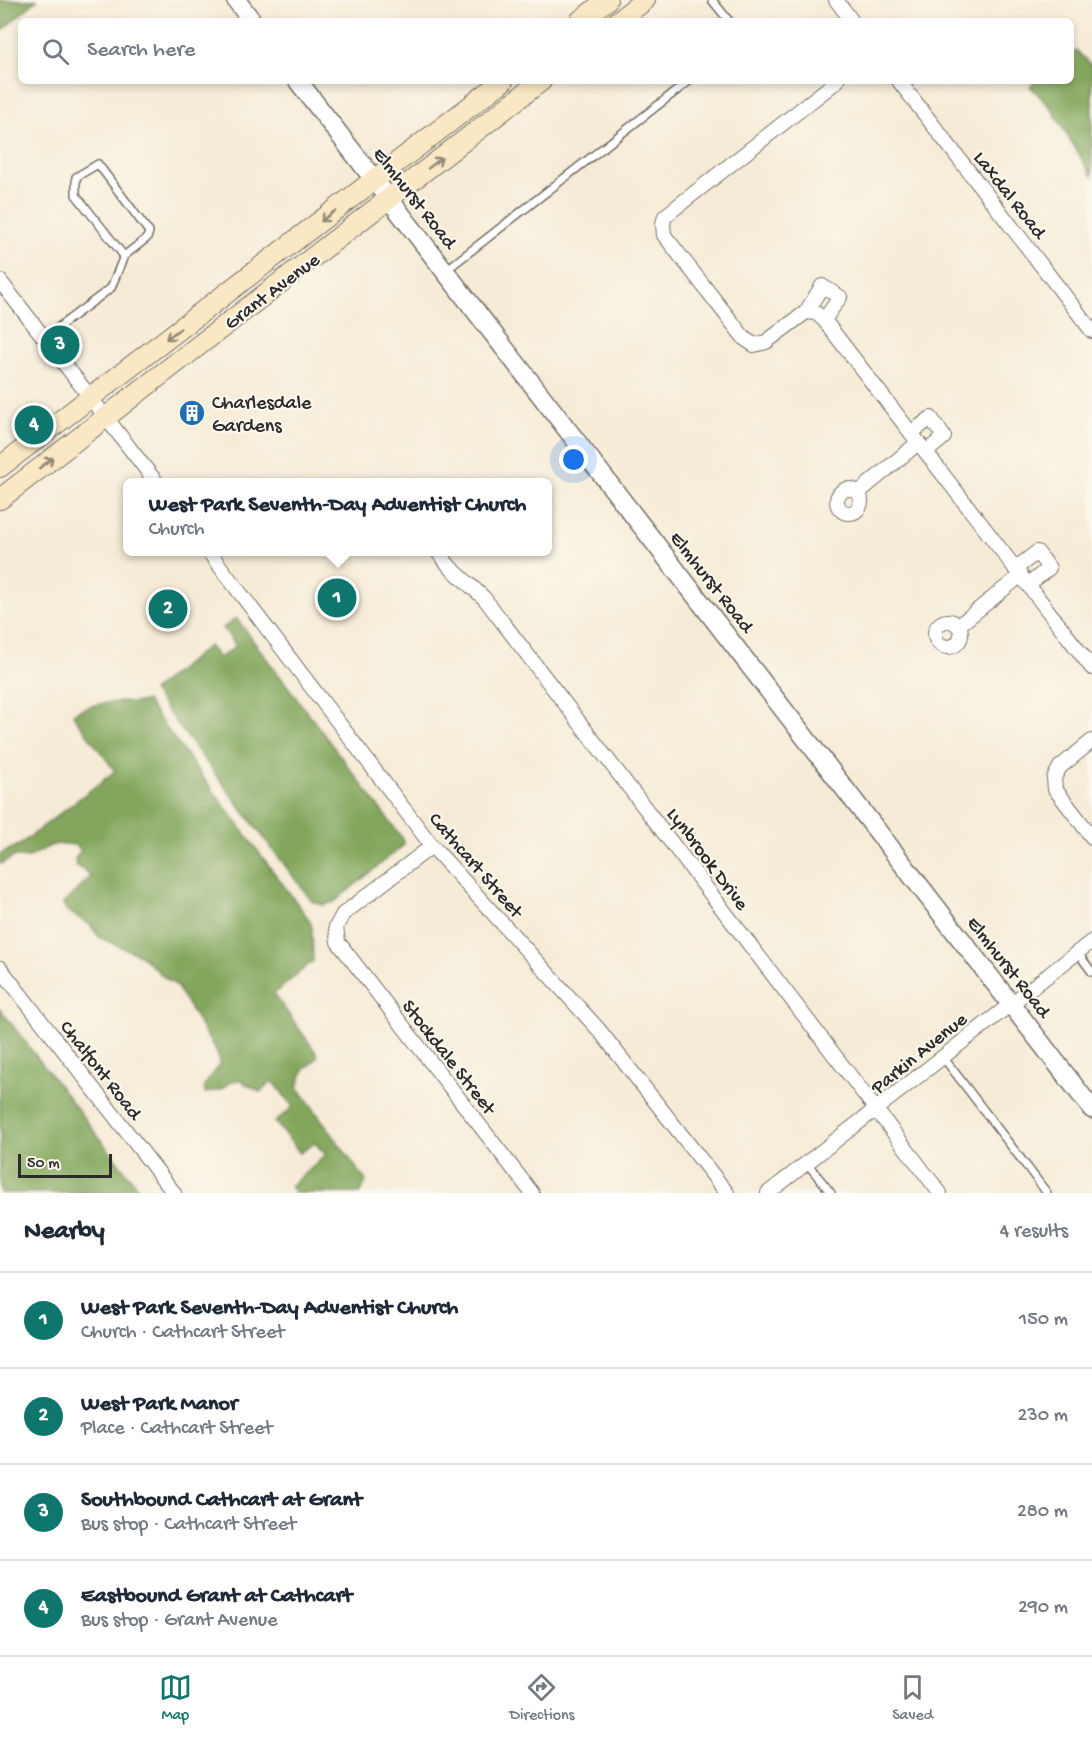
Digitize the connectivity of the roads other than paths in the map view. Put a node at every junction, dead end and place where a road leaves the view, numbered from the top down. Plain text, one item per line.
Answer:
1 (236, 0) edge
2 (608, 0) edge
3 (645, 0) edge
4 (712, 0) edge
5 (836, 0) edge
6 (250, 18) edge
7 (584, 18) edge
8 (622, 18) edge
9 (727, 18) edge
10 (850, 18) edge
11 (300, 84) edge
12 (499, 84) edge
13 (537, 84) edge
14 (685, 84) edge
15 (833, 84) edge
16 (901, 84) edge
17 (375, 181) junction
18 (389, 199) junction
19 (124, 256) junction
20 (444, 271) junction
21 (0, 281) edge
22 (806, 312) junction
23 (824, 320) junction
24 (1092, 331) edge
25 (44, 338) junction
26 (90, 397) junction
27 (106, 416) junction
28 (918, 442) junction
29 (0, 467) edge
30 (152, 478) edge
31 (858, 493) dead end
32 (0, 499) edge
33 (211, 556) edge
34 (443, 556) edge
35 (1021, 577) junction
36 (958, 626) dead end
37 (1092, 668) edge
38 (1092, 741) edge
39 (1092, 837) edge
40 (432, 846) junction
41 (1092, 941) edge
42 (1077, 952) junction
43 (0, 968) edge
44 (1092, 972) edge
45 (1011, 1003) junction
46 (943, 1057) junction
47 (1092, 1109) edge
48 (877, 1110) junction
49 (807, 1163) junction
50 (174, 1193) edge
51 (532, 1193) edge
52 (727, 1193) edge
53 (768, 1193) edge
54 (831, 1193) edge
55 (940, 1193) edge
56 (1047, 1193) edge

1 - 6 street
2 - 7 main road
3 - 8 main road
4 - 9 lane
5 - 10 street
11 - 17 street, Elmhurst Road
12 - 17 main road, Grant Avenue
18 -> 13 main road, Grant Avenue
14 - 20 lane
15 - 22 street
16 - 24 street, Laxdal Road
17 - 18 street, Elmhurst Road
17 -> 26 main road, Grant Avenue
18 - 20 street, Elmhurst Road
18 - 27 main road, Grant Avenue
19 - 19 lane
19 - 25 lane
20 - 45 street, Elmhurst Road
21 - 25 street
22 - 23 street
22 - 23 street
23 - 28 street
25 - 26 street
26 - 27 street
26 - 29 main road, Grant Avenue
27 - 30 street
32 -> 27 main road, Grant Avenue
28 - 31 street
28 - 35 street
33 - 40 street, Cathcart Street
34 - 48 street, Lynbrook Drive
35 - 36 street
35 - 37 street
38 - 39 street
40 - 51 street, Stockdale Street
40 - 52 street, Cathcart Street
41 - 42 street, Parkin Avenue
42 - 44 lane
42 - 45 street, Parkin Avenue
43 - 50 street, Chalfont Road
45 - 46 street, Parkin Avenue
45 - 47 street, Elmhurst Road
46 - 48 street, Parkin Avenue
46 - 56 lane
48 - 49 street, Parkin Avenue
48 - 55 street, Lynbrook Drive
49 - 53 street, Parkin Avenue
49 - 54 lane

